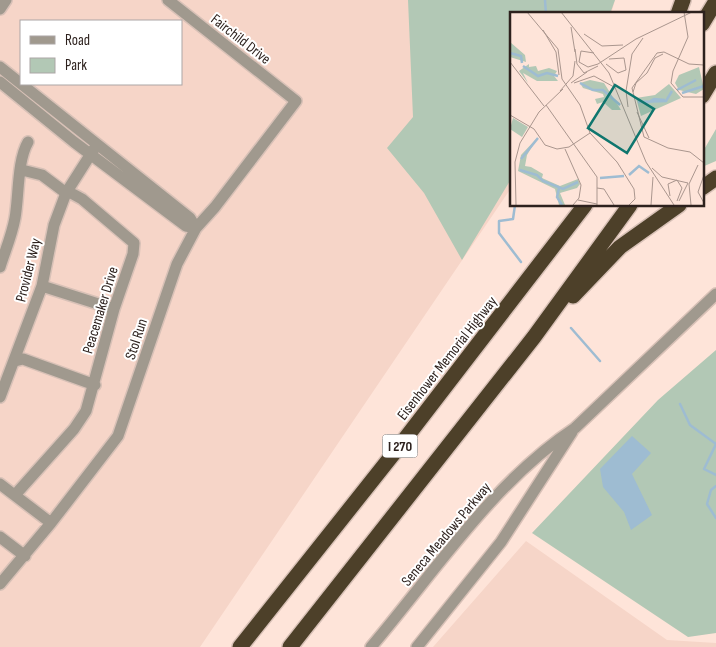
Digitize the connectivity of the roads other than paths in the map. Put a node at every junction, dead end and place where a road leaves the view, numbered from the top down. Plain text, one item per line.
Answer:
1 (6, 0) edge
2 (168, 0) edge
3 (683, 0) edge
4 (716, 1) edge
5 (0, 8) edge
6 (679, 12) edge
7 (704, 21) edge
8 (0, 66) edge
9 (716, 73) edge
10 (0, 82) edge
11 (20, 84) edge
12 (21, 85) edge
13 (704, 93) edge
14 (296, 101) joint
15 (28, 142) dead end
16 (94, 150) junction
17 (22, 170) junction
18 (716, 178) edge
19 (704, 187) edge
20 (66, 193) junction
21 (578, 206) edge
22 (584, 206) edge
23 (629, 206) edge
24 (678, 206) edge
25 (196, 228) junction
26 (558, 244) junction
27 (0, 267) edge
28 (42, 286) junction
29 (716, 294) edge
30 (711, 302) edge
31 (114, 309) junction
32 (534, 337) junction
33 (15, 360) junction
34 (95, 385) junction
35 (0, 397) edge
36 (575, 428) junction
37 (0, 484) edge
38 (15, 495) junction
39 (52, 523) junction
40 (0, 537) edge
41 (25, 556) junction
42 (0, 584) edge
43 (240, 647) edge
44 (290, 647) edge
45 (371, 647) edge
46 (417, 647) edge

1 - 5 street
2 - 14 street, Fairchild Drive
3 - 6 highway
4 - 7 highway
8 - 11 street
9 - 13 highway
10 - 16 street
12 - 16 street
14 - 25 street, Stol Run
15 - 17 street
16 - 20 street, Provider Way
16 - 25 street
17 - 20 street, Peacemaker Drive
17 - 27 street
18 - 19 highway
20 - 28 street, Provider Way
20 - 31 street, Peacemaker Drive
21 - 26 highway
22 - 26 highway, Eisenhower Memorial Highway / I 270
23 - 32 highway, I 270
24 - 32 highway
25 - 39 street, Stol Run
26 - 43 highway, Eisenhower Memorial Highway / I 270
28 - 31 street
28 - 33 street, Provider Way
29 - 30 street, Seneca Meadows Parkway
30 - 36 street, Seneca Meadows Parkway
31 - 34 street, Peacemaker Drive
32 - 44 highway, I 270
33 - 34 street
33 - 35 street, Provider Way
34 - 38 street, Peacemaker Drive
36 - 45 street, Seneca Meadows Parkway
36 - 46 street, Seneca Meadows Parkway
37 - 38 street
38 - 39 street
39 - 41 street, Stol Run
40 - 41 street
41 - 42 street, Stol Run

